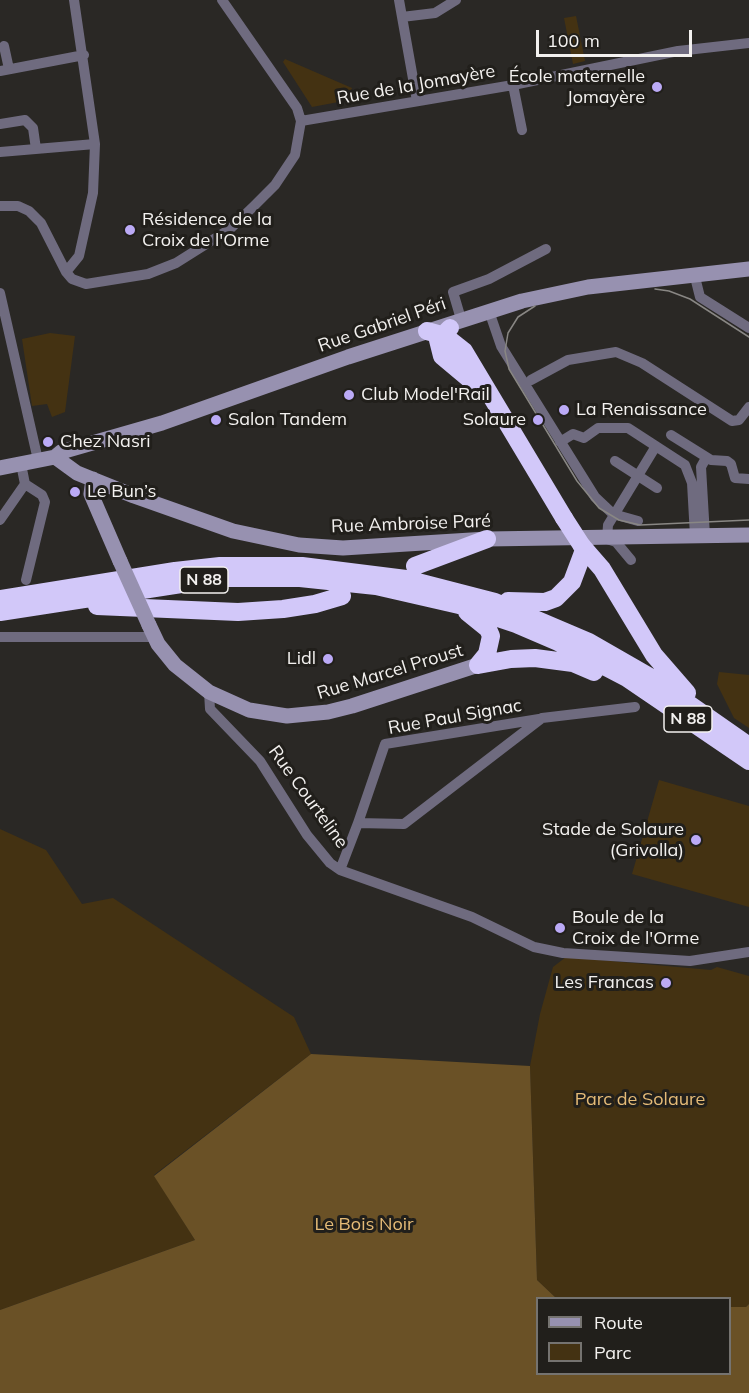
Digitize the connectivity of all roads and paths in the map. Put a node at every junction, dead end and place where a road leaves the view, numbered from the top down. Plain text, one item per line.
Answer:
1 (74, 0) edge
2 (222, 0) edge
3 (399, 0) edge
4 (456, 0) edge
5 (402, 17) junction
6 (749, 43) edge
7 (4, 46) dead end
8 (84, 55) junction
9 (4, 70) edge
10 (513, 85) junction
11 (417, 101) junction
12 (301, 121) junction
13 (0, 124) edge
14 (522, 130) dead end
15 (95, 144) junction
16 (36, 149) junction
17 (0, 152) edge
18 (0, 206) edge
19 (546, 249) dead end
20 (749, 269) edge
21 (66, 272) junction
22 (695, 277) junction
23 (0, 293) edge
24 (484, 313) junction
25 (445, 328) junction
26 (749, 328) edge
27 (531, 380) dead end
28 (749, 407) edge
29 (671, 435) dead end
30 (560, 442) junction
31 (656, 446) junction
32 (55, 457) junction
33 (706, 458) junction
34 (38, 460) junction
35 (615, 461) dead end
36 (21, 464) junction
37 (0, 468) edge
38 (638, 475) junction
39 (93, 479) junction
40 (749, 479) edge
41 (25, 484) junction
42 (657, 488) dead end
43 (613, 514) junction
44 (0, 520) edge
45 (640, 529) junction
46 (749, 535) edge
47 (700, 536) junction
48 (607, 538) junction
49 (487, 539) junction
50 (583, 548) junction
51 (415, 566) dead end
52 (26, 580) dead end
53 (342, 596) dead end
54 (0, 599) edge
55 (495, 603) junction
56 (59, 604) junction
57 (459, 605) junction
58 (0, 612) edge
59 (151, 631) junction
60 (0, 637) edge
61 (478, 665) junction
62 (627, 678) junction
63 (209, 692) junction
64 (635, 707) dead end
65 (695, 708) junction
66 (542, 718) junction
67 (749, 746) edge
68 (749, 761) edge
69 (358, 823) junction
70 (340, 870) junction
71 (748, 951) edge

1 - 8 street
2 - 12 street
3 - 5 street
4 - 5 street
5 - 11 street
6 - 10 street, Rue de la Jomayère
7 - 9 street
8 - 9 street
8 - 15 street
10 - 11 street, Rue de la Jomayère
10 - 14 street
11 - 12 street, Rue de la Jomayère
12 - 21 street
13 - 16 street
15 - 16 street
15 - 21 street
16 - 17 street
18 - 21 street
19 - 25 street
20 - 22 main road
22 - 24 main road
22 - 26 street
23 - 34 street
24 - 25 main road, Rue Gabriel Péri
24 - 30 street
25 - 32 main road, Rue Gabriel Péri
25 - 50 highway, bridge
27 - 28 street
29 - 33 street
30 - 31 street
30 - 43 street
31 - 38 street
31 - 47 street
32 - 34 main road, Rue Gabriel Péri
32 - 39 main road, Rue Ambroise Paré
33 - 40 street
33 - 47 street
34 - 36 main road, Rue Gabriel Péri
35 - 38 street
36 - 37 main road, Rue Gabriel Péri
36 - 41 street
38 - 42 street
38 - 43 street
39 - 49 main road, Rue Ambroise Paré
39 - 59 main road, bridge
41 - 44 street
41 - 52 street
43 - 45 street
43 - 48 street
45 - 47 main road, Rue Ambroise Paré
45 - 48 main road, Rue Ambroise Paré
45 - 48 street
46 - 47 main road, Rue Ambroise Paré
48 - 49 main road, Rue Ambroise Paré
49 - 51 highway
50 - 55 highway
50 - 65 highway
53 - 56 highway
54 - 55 highway, N 88
55 - 65 highway, N 88
56 - 57 highway, N 88
56 - 58 highway, N 88
57 - 61 highway
57 - 62 highway, N 88
59 - 60 street
59 - 63 main road
61 - 62 highway
61 - 63 main road, Rue Marcel Proust
62 - 68 highway, N 88
63 - 70 street, Rue Courteline
64 - 66 street, Rue Paul Signac
65 - 67 highway, N 88
66 - 69 street, Rue Paul Signac
66 - 69 street, Rue Paul Signac
69 - 70 street, Rue Paul Signac
70 - 71 street, Rue Courteline

